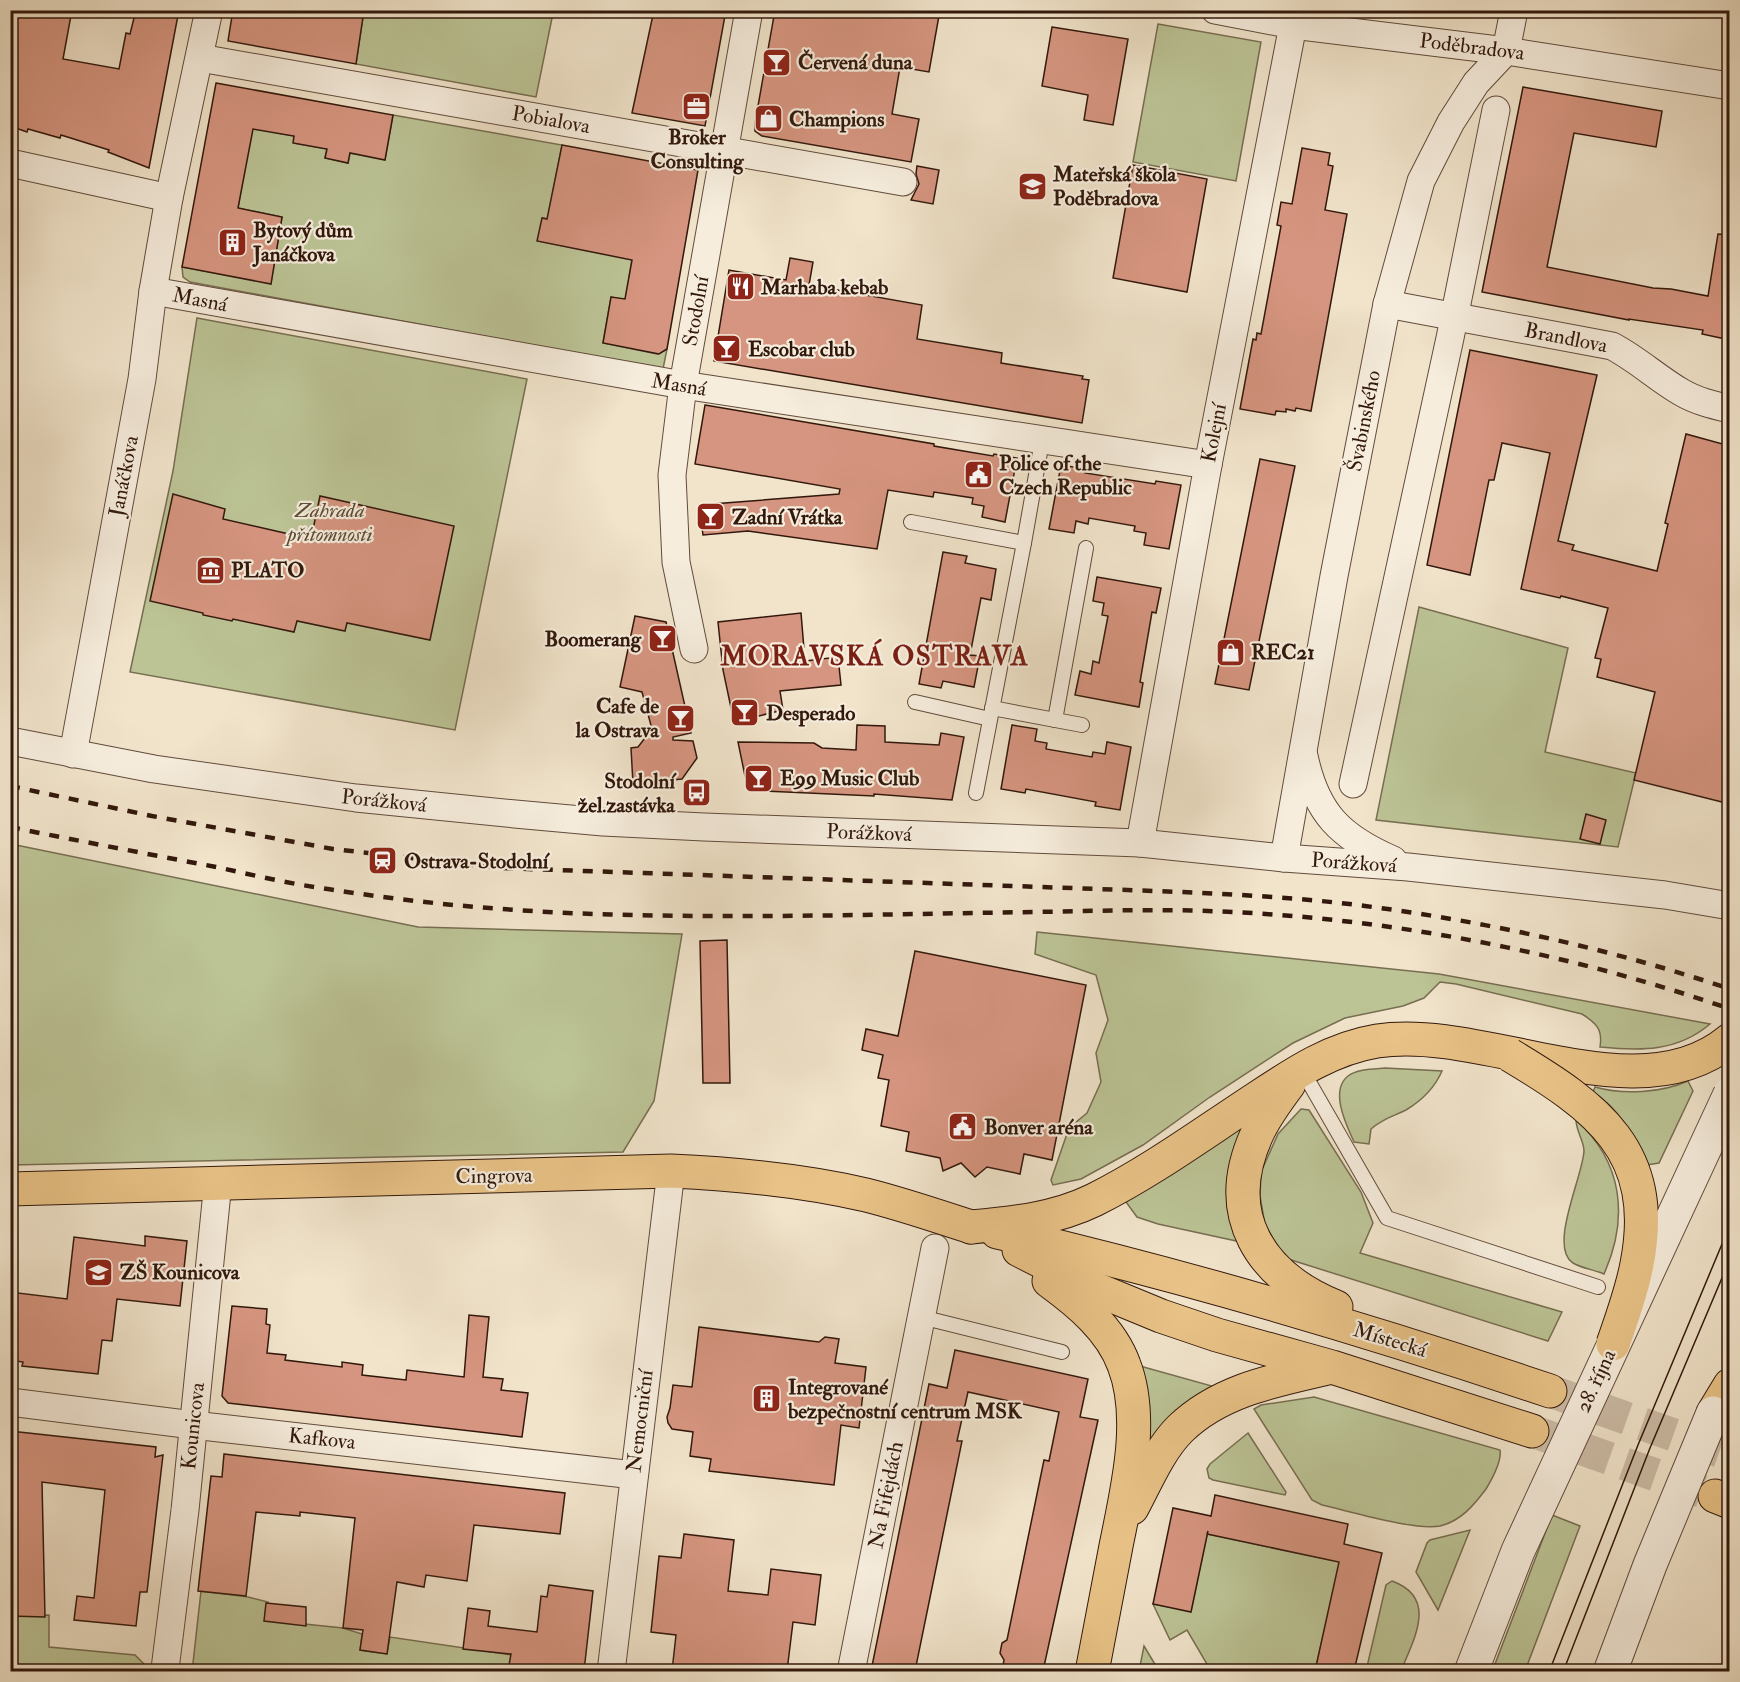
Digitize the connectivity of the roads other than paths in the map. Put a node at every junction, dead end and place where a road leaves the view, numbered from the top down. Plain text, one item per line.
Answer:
1 (209, 10) edge
2 (750, 10) edge
3 (1215, 10) edge
4 (1514, 10) edge
5 (1293, 25) junction
6 (1506, 51) junction
7 (200, 58) junction
8 (1730, 86) edge
9 (1496, 110) dead end
10 (724, 151) junction
11 (10, 164) edge
12 (903, 182) dead end
13 (169, 198) junction
14 (153, 291) junction
15 (1387, 304) junction
16 (1454, 317) junction
17 (683, 386) junction
18 (1730, 409) edge
19 (1042, 441) junction
20 (1208, 465) junction
21 (911, 522) dead end
22 (1024, 543) junction
23 (1086, 548) dead end
24 (694, 649) dead end
25 (915, 702) dead end
26 (991, 714) junction
27 (1055, 720) junction
28 (1082, 725) dead end
29 (10, 741) edge
30 (1302, 748) junction
31 (73, 754) junction
32 (1353, 784) dead end
33 (976, 793) dead end
34 (1140, 843) junction
35 (1284, 858) junction
36 (1408, 867) junction
37 (1730, 906) edge
38 (1730, 1040) edge
39 (1510, 1055) junction
40 (1301, 1068) junction
41 (1730, 1094) edge
42 (671, 1171) junction
43 (218, 1182) junction
44 (10, 1189) edge
45 (971, 1227) junction
46 (935, 1248) dead end
47 (1598, 1287) dead end
48 (921, 1317) junction
49 (1613, 1344) junction
50 (1062, 1352) dead end
51 (1332, 1367) junction
52 (1730, 1385) edge
53 (10, 1402) edge
54 (1713, 1413) joint
55 (193, 1425) junction
56 (1532, 1431) tunnel mouth
57 (634, 1475) junction
58 (1119, 1530) junction
59 (165, 1669) dead end
60 (611, 1671) edge
61 (850, 1671) edge
62 (1092, 1671) edge
63 (1472, 1671) edge
64 (1610, 1671) edge

1 - 7 street, Janáčkova
2 - 10 street, Stodolní
3 - 5 street, Poděbradova
4 - 6 street
5 - 6 street, Poděbradova
5 - 20 street, Kolejní
6 - 8 street, Poděbradova
6 - 15 street, Švabinského
7 - 10 street, Pobialova
7 - 13 street, Janáčkova
9 - 16 street
10 - 12 street, Pobialova
10 - 17 street, Stodolní
11 - 13 street
13 - 14 street, Janáčkova
14 - 17 street, Masná
14 - 31 street, Janáčkova
15 - 16 street, Brandlova
15 - 30 street, Švabinského
16 - 18 street, Brandlova
16 - 32 street
17 - 19 street, Masná
17 - 24 street, Stodolní
19 - 20 street, Masná
19 - 22 lane
20 - 34 street, Kolejní
21 - 22 lane
22 - 26 lane
23 - 27 lane
25 - 26 lane
26 - 27 lane
26 - 33 lane
27 - 28 lane
29 - 31 street, Porážková
30 - 35 street, Švabinského
30 - 36 street
31 - 34 street, Porážková
34 - 35 street, Porážková
35 - 36 street, Porážková
36 - 37 street, Porážková
38 - 39 main road
39 - 40 main road
39 - 49 main road, bridge
40 - 45 main road
40 - 45 main road, Místecká
40 - 47 lane
41 - 49 street, 28. října, bridge
42 - 43 main road, Cingrova
42 - 45 main road, Cingrova
42 - 57 street, Nemocniční
43 - 44 main road, Cingrova
43 - 55 street, Kounicova
45 - 51 main road, Místecká
45 - 58 main road
46 - 48 street, Na Fifejdách
48 - 50 lane
48 - 61 street, Na Fifejdách
49 - 63 street, 28. října, bridge
51 - 56 main road, Místecká
51 - 58 main road
52 - 54 main road
53 - 55 street, Kafkova
54 - 64 street, bridge
55 - 57 street, Kafkova
55 - 59 street, Kounicova
57 - 60 street, Nemocniční
58 - 62 main road

